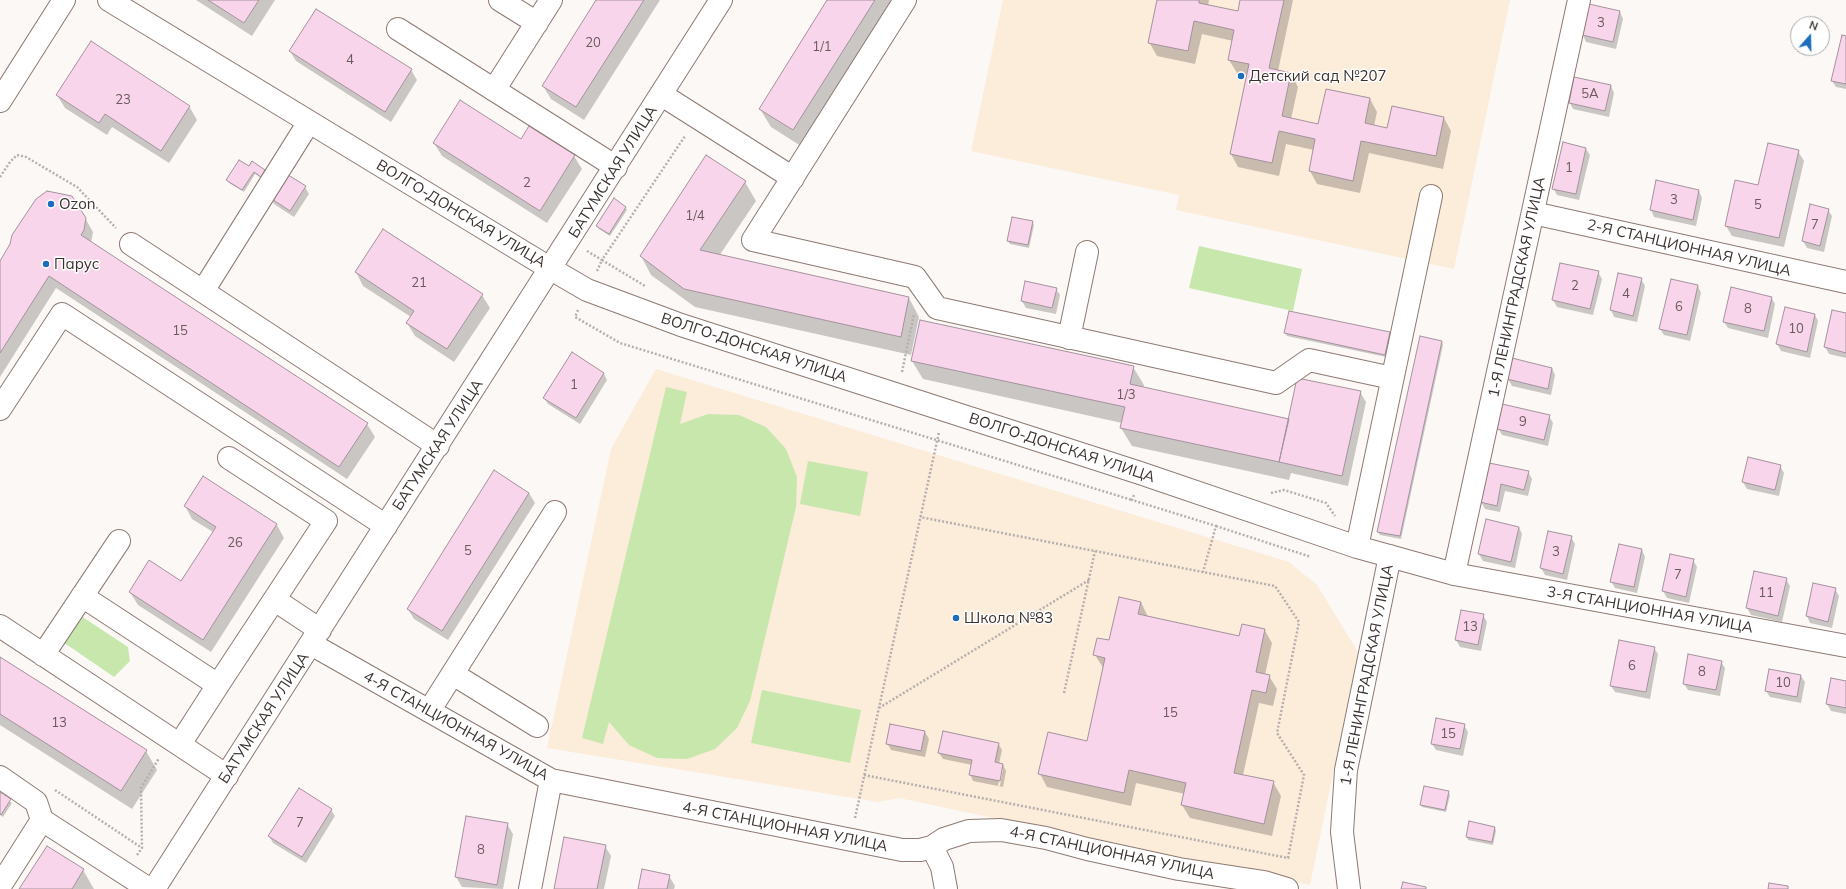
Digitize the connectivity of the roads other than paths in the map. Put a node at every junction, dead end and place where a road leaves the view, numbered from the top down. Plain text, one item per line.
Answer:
1 (64, 0) edge
2 (109, 0) edge
3 (500, 0) edge
4 (551, 0) edge
5 (721, 0) edge
6 (905, 0) edge
7 (1579, 0) edge
8 (537, 23) junction
9 (398, 29) dead end
10 (494, 90) junction
11 (662, 95) junction
12 (0, 101) edge
13 (309, 122) junction
14 (616, 167) junction
15 (793, 178) junction
16 (1431, 196) dead end
17 (1533, 213) junction
18 (131, 244) road end
19 (1087, 252) dead end
20 (551, 269) junction
21 (1846, 282) edge
22 (203, 291) junction
23 (1068, 338) junction
24 (1392, 378) junction
25 (0, 409) edge
26 (438, 446) junction
27 (229, 458) dead end
28 (555, 512) dead end
29 (386, 526) junction
30 (1359, 537) junction
31 (118, 541) dead end
32 (1390, 556) junction
33 (1454, 574) junction
34 (82, 596) junction
35 (274, 600) junction
36 (0, 626) edge
37 (315, 637) junction
38 (1846, 646) edge
39 (43, 655) junction
40 (453, 674) junction
41 (218, 685) junction
42 (429, 711) junction
43 (537, 726) dead end
44 (175, 741) junction
45 (227, 776) junction
46 (0, 778) edge
47 (551, 780) junction
48 (42, 820) junction
49 (932, 847) junction
50 (0, 886) edge
51 (149, 889) edge
52 (154, 889) edge
53 (530, 889) edge
54 (946, 889) edge
55 (1287, 889) edge
56 (1349, 889) edge

1 - 12 street
2 - 13 street, ВОЛГО-ДОНСКАЯ УЛИЦА
3 - 8 street
4 - 8 street
5 - 11 street, БАТУМСКАЯ УЛИЦА
6 - 15 street
7 - 17 street, 1-Я ЛЕНИНГРАДСКАЯ УЛИЦА
8 - 10 street
9 - 10 street
10 - 14 street
11 - 14 street, БАТУМСКАЯ УЛИЦА
11 - 15 street
13 - 20 street, ВОЛГО-ДОНСКАЯ УЛИЦА
13 - 22 street
14 - 20 street, БАТУМСКАЯ УЛИЦА
15 - 23 street
16 - 24 street
17 - 21 street, 2-Я СТАНЦИОННАЯ УЛИЦА
17 - 33 street, 1-Я ЛЕНИНГРАДСКАЯ УЛИЦА
18 - 22 street
19 - 23 street
20 - 26 street, БАТУМСКАЯ УЛИЦА
20 - 30 street, ВОЛГО-ДОНСКАЯ УЛИЦА
22 - 26 street
23 - 24 street
24 - 30 street
25 - 29 street
26 - 29 street, БАТУМСКАЯ УЛИЦА
27 - 35 street
28 - 40 street
29 - 37 street, БАТУМСКАЯ УЛИЦА
30 - 32 street, ВОЛГО-ДОНСКАЯ УЛИЦА
31 - 34 street
32 - 33 street, ВОЛГО-ДОНСКАЯ УЛИЦА
32 - 56 street, 1-Я ЛЕНИНГРАДСКАЯ УЛИЦА
33 - 38 street, 3-Я СТАНЦИОННАЯ УЛИЦА
34 - 39 street
34 - 41 street
35 - 37 street, 4-Я СТАНЦИОННАЯ УЛИЦА
35 - 41 street
36 - 39 street
37 - 42 street, 4-Я СТАНЦИОННАЯ УЛИЦА
37 - 45 street, БАТУМСКАЯ УЛИЦА
39 - 44 street
40 - 42 street
40 - 43 street
41 - 44 street
42 - 47 street, 4-Я СТАНЦИОННАЯ УЛИЦА
44 - 45 street
45 - 52 street, БАТУМСКАЯ УЛИЦА
46 - 48 street
47 - 49 street, 4-Я СТАНЦИОННАЯ УЛИЦА
47 - 53 street
48 - 50 street
48 - 51 street
49 - 54 street
49 - 55 street, 4-Я СТАНЦИОННАЯ УЛИЦА

